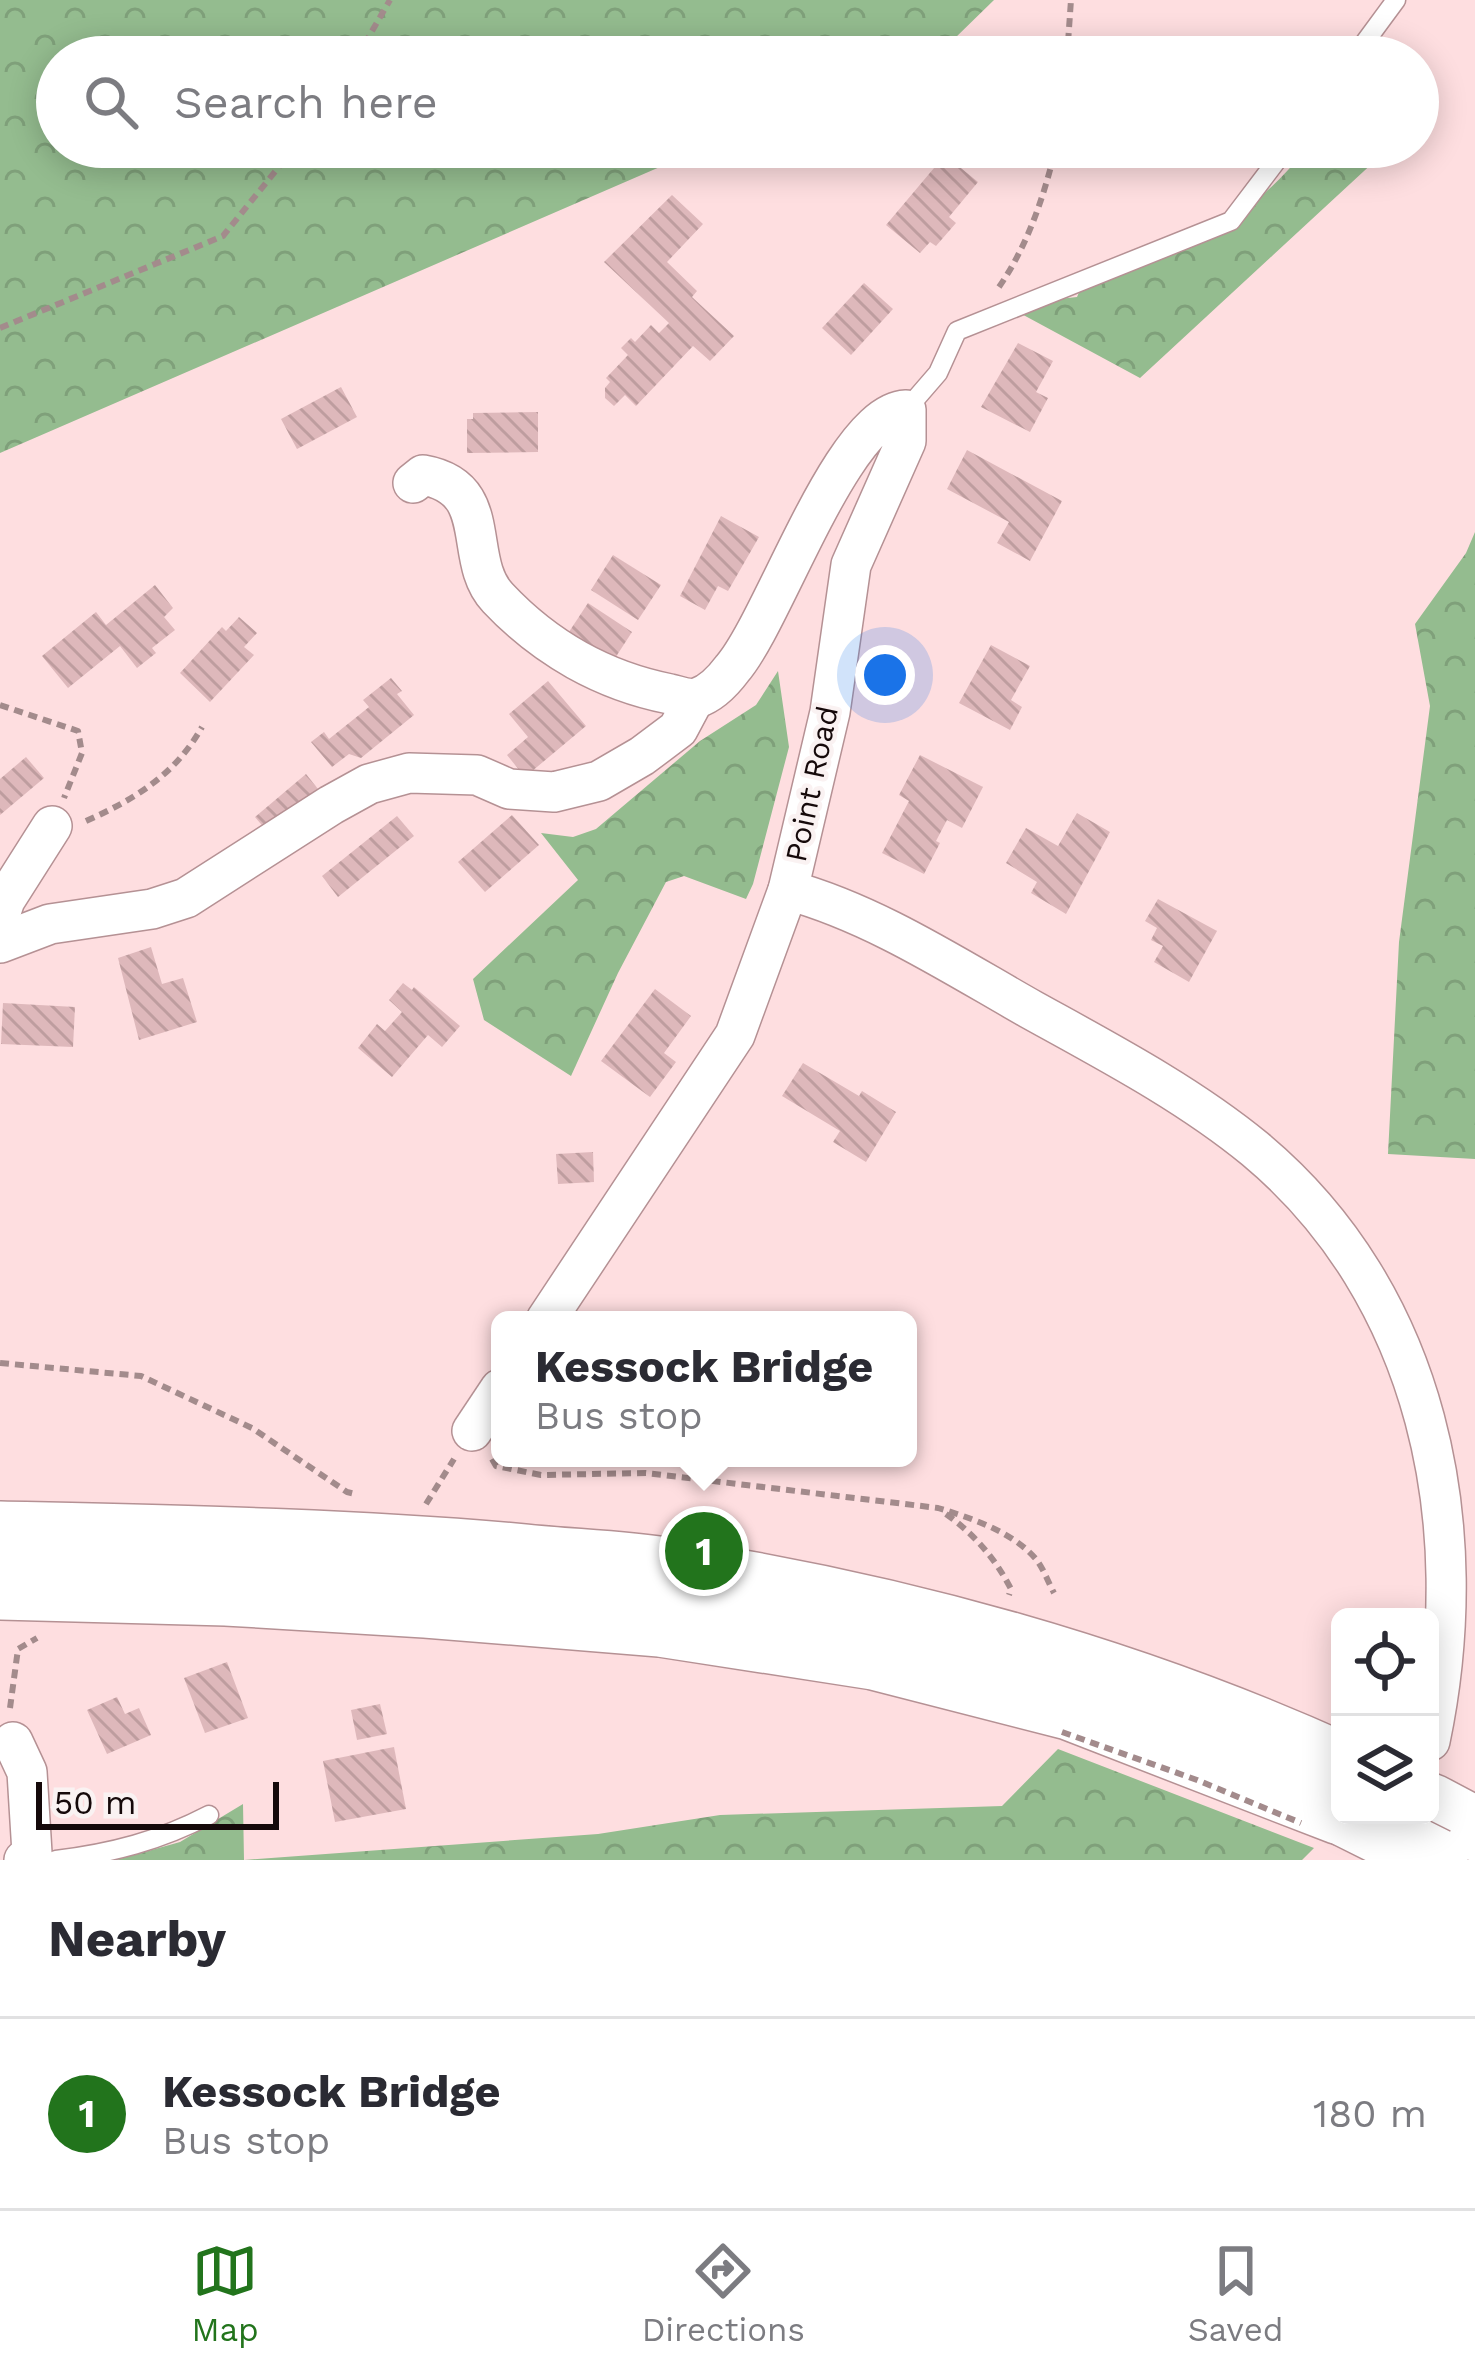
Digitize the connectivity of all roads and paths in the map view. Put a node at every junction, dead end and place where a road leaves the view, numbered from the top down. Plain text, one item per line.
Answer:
1 (390, 0) edge
2 (1071, 0) edge
3 (1396, 0) edge
4 (369, 36) edge
5 (1068, 36) edge
6 (1369, 36) edge
7 (278, 168) edge
8 (1051, 168) edge
9 (1271, 168) edge
10 (0, 328) edge
11 (957, 331) junction
12 (906, 410) junction
13 (413, 483) dead end
14 (694, 699) junction
15 (0, 705) edge
16 (202, 727) dead end
17 (52, 826) junction
18 (788, 890) junction
19 (0, 915) edge
20 (0, 943) edge
21 (552, 1311) edge
22 (0, 1363) edge
23 (491, 1403) edge
24 (473, 1430) junction
25 (491, 1458) edge
26 (501, 1467) edge
27 (366, 1496) dead end
28 (423, 1508) dead end
29 (938, 1508) junction
30 (0, 1533) edge
31 (0, 1588) edge
32 (1054, 1593) dead end
33 (1006, 1603) dead end
34 (54, 1629) dead end
35 (1070, 1702) junction
36 (1435, 1716) edge
37 (6, 1741) edge
38 (1331, 1761) edge
39 (1439, 1810) edge
40 (209, 1815) dead end
41 (1331, 1817) edge
42 (1348, 1824) edge
43 (1398, 1824) edge
44 (1475, 1829) edge
45 (24, 1860) edge
46 (56, 1860) edge
47 (1380, 1860) edge
48 (1436, 1860) edge

1 - 4 path
2 - 5 path
3 - 6 lane
7 - 10 path
8 - 11 path
9 - 11 lane
11 - 12 lane
12 - 14 street
12 - 18 street, Point Road
13 - 14 street
14 - 20 street
15 - 17 path
16 - 17 path
17 - 19 street
18 - 21 street
18 - 36 street, Point Road
22 - 27 path
23 - 24 street
24 - 25 path
24 - 28 path
26 - 29 path
29 - 32 path
29 - 33 path
30 - 35 highway
31 - 35 highway
34 - 37 path
35 - 38 highway
35 - 41 highway
35 - 41 path, bridge
37 - 45 street
39 - 44 highway
40 - 46 lane
42 - 48 highway, bridge
43 - 47 street

